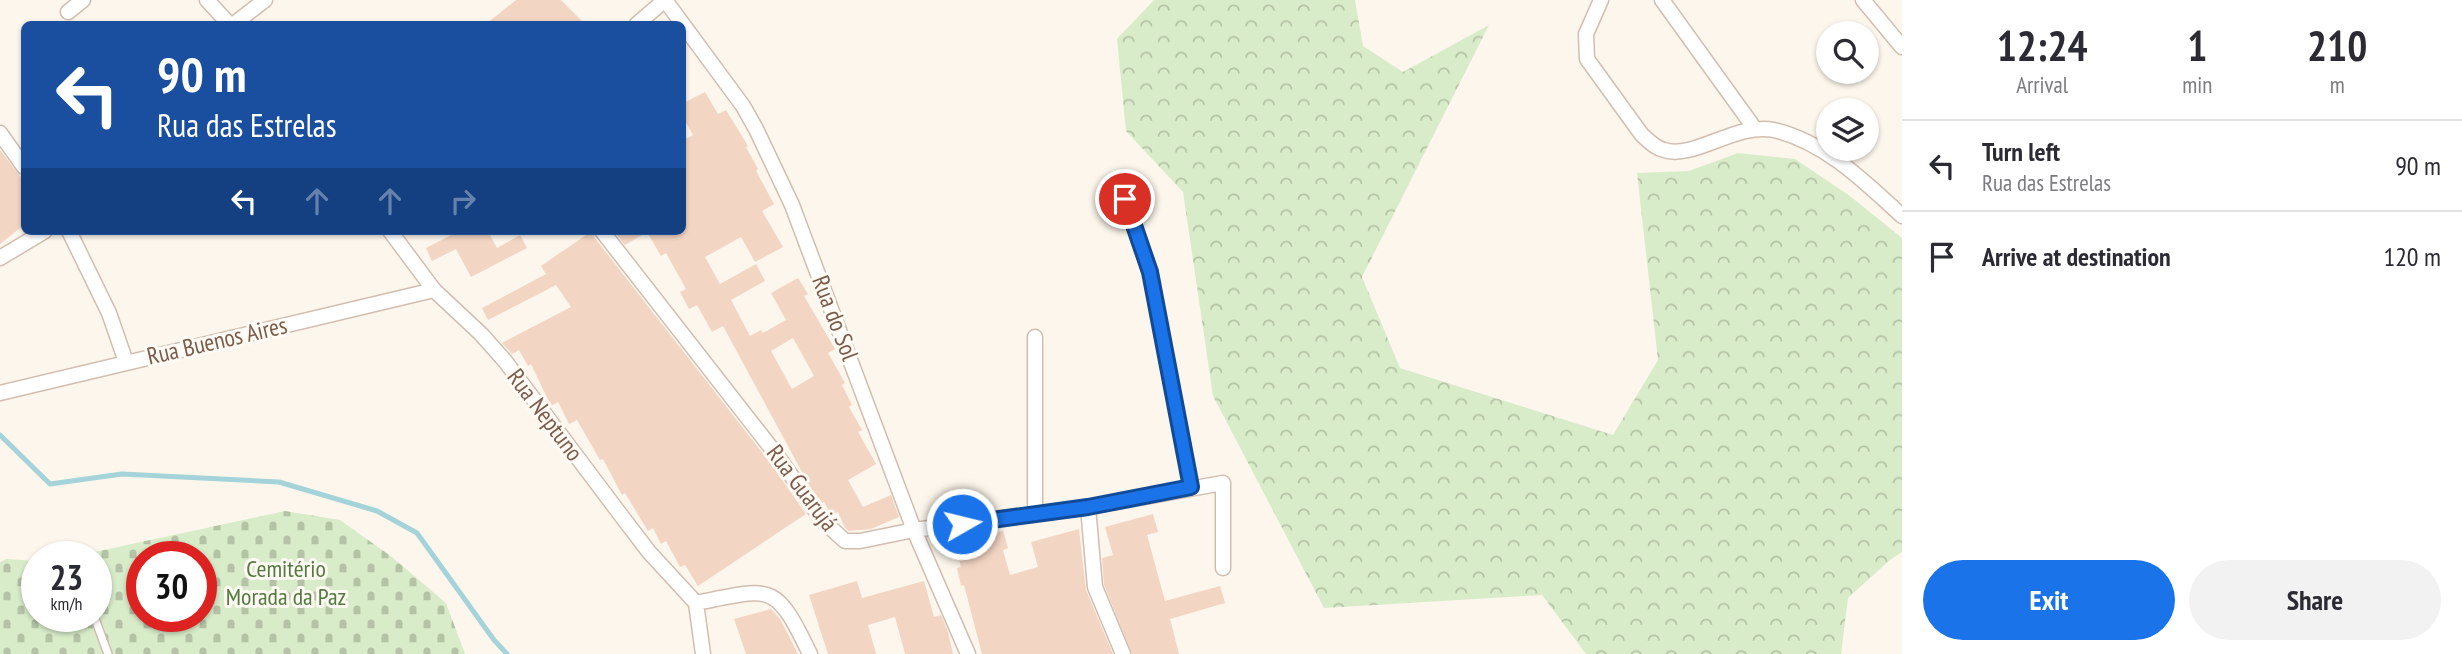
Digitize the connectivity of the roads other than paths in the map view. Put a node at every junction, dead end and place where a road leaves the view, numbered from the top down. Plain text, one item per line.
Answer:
1 (83, 0) edge
2 (207, 0) edge
3 (265, 0) edge
4 (665, 0) edge
5 (1601, 0) edge
6 (1662, 0) edge
7 (1863, 0) edge
8 (68, 12) dead end
9 (229, 21) edge
10 (236, 21) edge
11 (640, 21) edge
12 (680, 21) edge
13 (686, 29) edge
14 (1902, 47) edge
15 (1755, 129) junction
16 (0, 133) edge
17 (21, 163) edge
18 (1125, 199) dead end
19 (1902, 216) edge
20 (38, 235) edge
21 (71, 235) edge
22 (393, 235) edge
23 (605, 235) edge
24 (0, 258) edge
25 (433, 290) junction
26 (1035, 337) dead end
27 (126, 362) junction
28 (0, 393) edge
29 (1191, 487) junction
30 (1088, 507) junction
31 (1035, 514) junction
32 (914, 530) junction
33 (1223, 568) dead end
34 (696, 603) junction
35 (100, 632) edge
36 (108, 654) edge
37 (703, 654) edge
38 (810, 654) edge
39 (968, 654) edge
40 (1123, 654) edge

1 - 8 street
2 - 9 street
3 - 10 street
4 - 11 street
4 - 12 street, Rua do Sol
5 - 15 street
6 - 15 street
7 - 14 street
13 - 32 street, Rua do Sol
15 - 19 street
16 - 17 street
18 - 29 street
20 - 24 street
21 - 27 street
22 - 25 street, Rua Neptuno
23 - 32 street, Rua Guarujá
25 - 27 street, Rua Buenos Aires
25 - 34 street, Rua Neptuno
26 - 31 street
27 - 28 street, Rua Buenos Aires
29 - 30 street, Rua Guarujá
29 - 33 street, Rua Guarujá
30 - 31 street, Rua Guarujá
30 - 40 street
31 - 32 street, Rua Guarujá
32 - 39 street, Rua do Sol
34 - 37 street
34 - 38 street
35 - 36 lane

